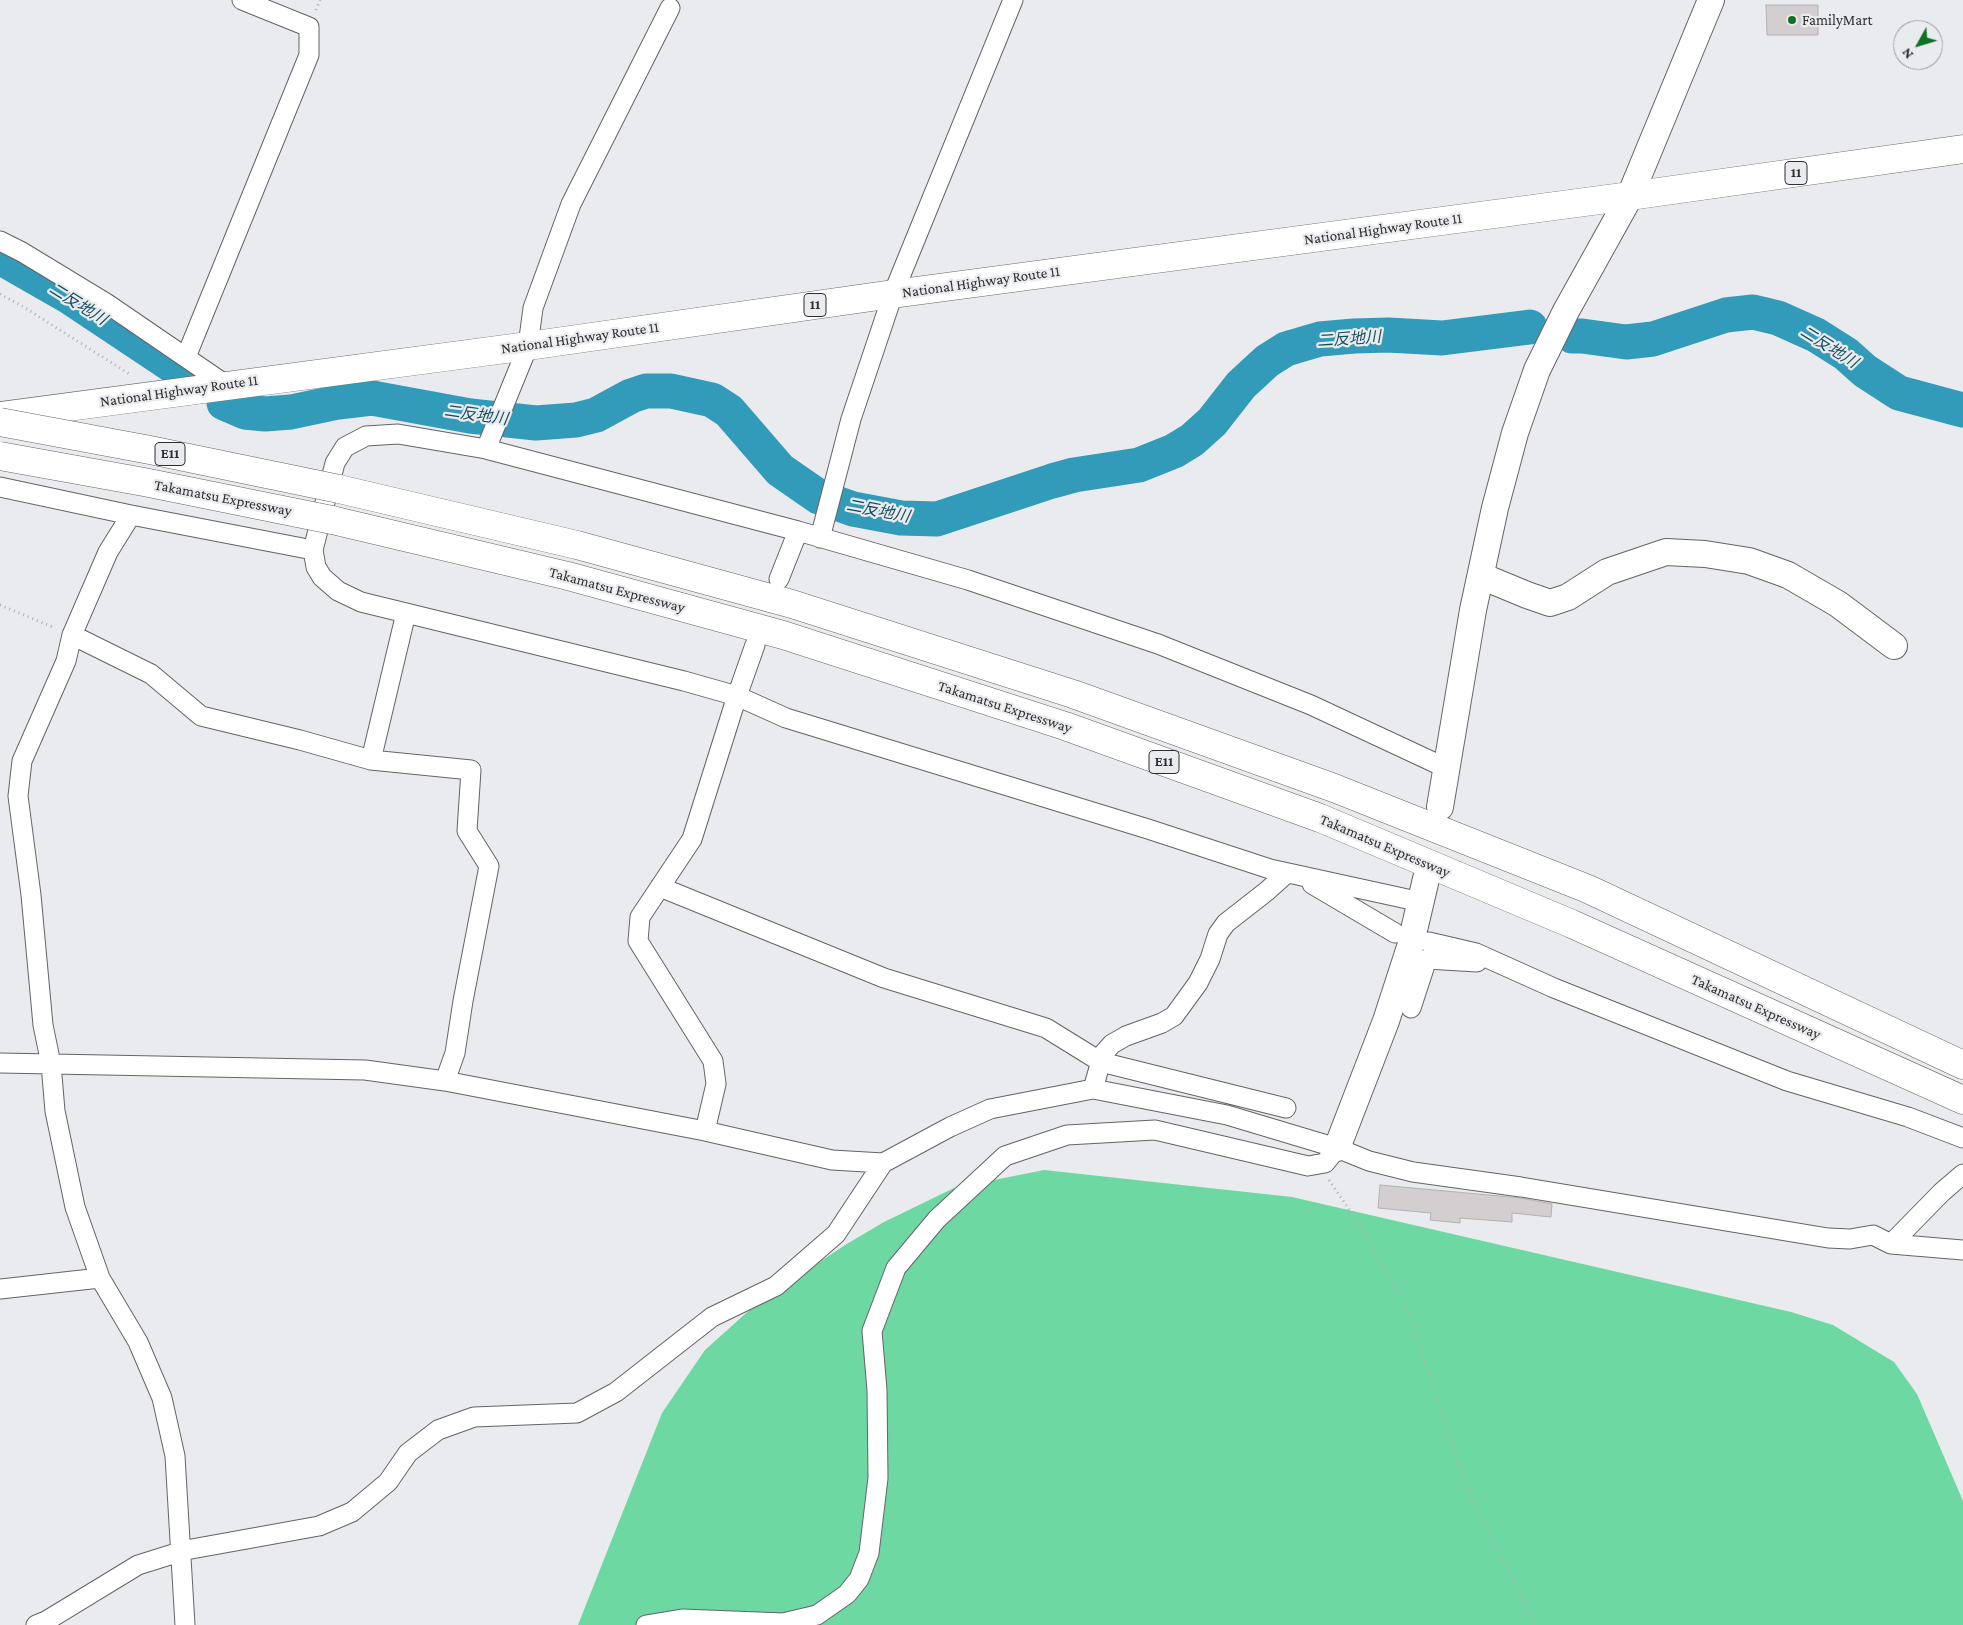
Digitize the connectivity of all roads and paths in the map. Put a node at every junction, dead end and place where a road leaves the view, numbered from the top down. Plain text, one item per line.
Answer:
1 (242, 0) edge
2 (1013, 0) edge
3 (1711, 0) edge
4 (670, 8) dead end
5 (1963, 149) edge
6 (1630, 196) junction
7 (0, 241) edge
8 (0, 294) edge
9 (893, 294) junction
10 (528, 346) junction
11 (186, 357) junction
12 (226, 385) junction
13 (161, 394) junction
14 (0, 416) edge
15 (0, 422) edge
16 (486, 449) junction
17 (0, 456) edge
18 (0, 487) edge
19 (131, 516) junction
20 (798, 531) junction
21 (820, 538) junction
22 (313, 550) junction
23 (1481, 576) junction
24 (778, 579) dead end
25 (0, 605) edge
26 (406, 613) junction
27 (72, 635) junction
28 (755, 645) dead end
29 (1894, 646) dead end
30 (736, 696) junction
31 (371, 760) junction
32 (1446, 768) junction
33 (1440, 807) tunnel mouth
34 (1292, 874) junction
35 (660, 887) junction
36 (1423, 890) joint
37 (1395, 933) dead end
38 (1429, 942) dead end
39 (1489, 959) junction
40 (1411, 1008) dead end
41 (1101, 1062) junction
42 (0, 1063) edge
43 (51, 1064) junction
44 (1963, 1065) edge
45 (445, 1081) junction
46 (1093, 1089) junction
47 (1962, 1100) edge
48 (1286, 1108) dead end
49 (705, 1131) junction
50 (1963, 1138) edge
51 (1337, 1148) junction
52 (883, 1163) junction
53 (1318, 1166) junction
54 (1963, 1174) edge
55 (1891, 1244) junction
56 (1963, 1250) edge
57 (100, 1278) junction
58 (0, 1289) edge
59 (180, 1551) junction
60 (36, 1625) edge
61 (185, 1625) edge
62 (646, 1625) edge
63 (1535, 1625) edge

1 - 11 street
2 - 9 street
3 - 6 street
4 - 10 street
5 - 6 highway, National Highway Route 11 / 11
6 - 9 highway, National Highway Route 11 / 11
6 - 23 street
7 - 11 street
8 - 13 path
9 - 10 highway, National Highway Route 11 / 11
9 - 21 street
10 - 12 highway, National Highway Route 11 / 11
10 - 16 street
11 - 12 street
12 - 13 highway, National Highway Route 11 / 11
13 - 14 highway, National Highway Route 11 / 11
15 - 44 highway, E11, bridge
16 - 20 street
16 - 22 street
17 - 47 highway, Takamatsu Expressway / E11, bridge
18 - 19 street
19 - 22 street
19 - 27 street
20 - 21 street
20 - 24 street
21 - 32 street
22 - 26 street
23 - 29 street
23 - 32 street
25 - 27 path
26 - 30 street
26 - 31 street
27 - 31 street
27 - 43 street
28 - 30 street
30 - 34 street
30 - 35 street
31 - 45 street
32 - 33 street
34 - 36 street
34 - 37 street
34 - 41 street
35 - 41 street
35 - 49 street
36 - 51 street
38 - 39 street
39 - 40 street
39 - 50 street
41 - 46 street
41 - 48 street
42 - 43 street
43 - 45 street
43 - 57 street
45 - 49 street
46 - 51 street
46 - 52 street
49 - 52 street
51 - 53 street
51 - 55 street
52 - 59 street
53 - 62 street
53 - 63 path
54 - 55 street
55 - 56 street
57 - 58 street
57 - 59 street
59 - 60 street
59 - 61 street

